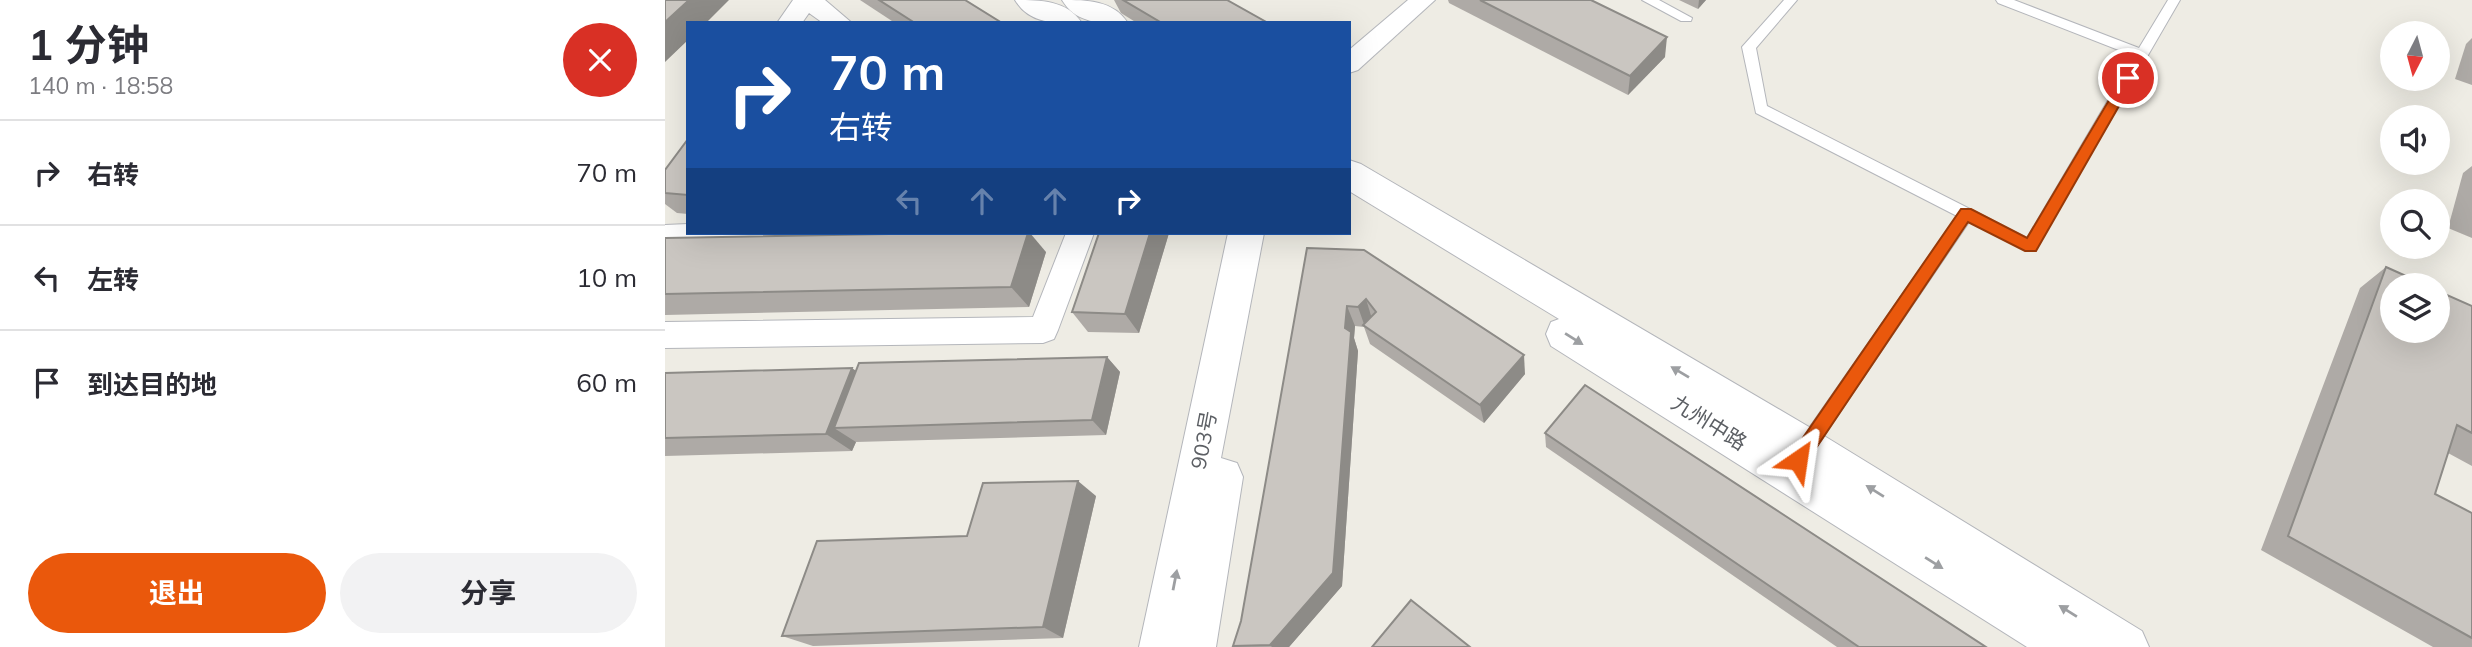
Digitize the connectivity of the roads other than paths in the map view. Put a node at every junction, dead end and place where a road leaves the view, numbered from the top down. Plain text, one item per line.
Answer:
1 (807, 0) edge
2 (1030, 0) edge
3 (1077, 0) edge
4 (1423, 0) edge
5 (1648, 0) edge
6 (1791, 0) edge
7 (2002, 0) edge
8 (2174, 0) edge
9 (1686, 18) dead end
10 (791, 21) edge
11 (837, 21) edge
12 (1063, 21) edge
13 (1109, 21) edge
14 (2142, 54) junction
15 (1351, 62) edge
16 (1351, 175) edge
17 (1351, 201) edge
18 (1966, 214) junction
19 (705, 235) edge
20 (1079, 235) edge
21 (1246, 235) edge
22 (1263, 235) edge
23 (665, 236) edge
24 (665, 335) edge
25 (1798, 460) junction
26 (1161, 647) edge
27 (1193, 647) edge
28 (2069, 647) edge
29 (2126, 647) edge

1 - 10 street
1 - 11 street
2 - 12 street
3 - 13 street
4 - 15 street
5 - 9 lane
6 - 18 lane
7 - 14 lane
8 - 14 lane
14 - 18 lane
25 -> 16 street
17 -> 25 street, 九州中路
18 - 25 lane
19 - 23 street
20 - 24 street
26 -> 21 street, 903号
22 - 27 street
25 -> 28 street, 九州中路
29 -> 25 street

